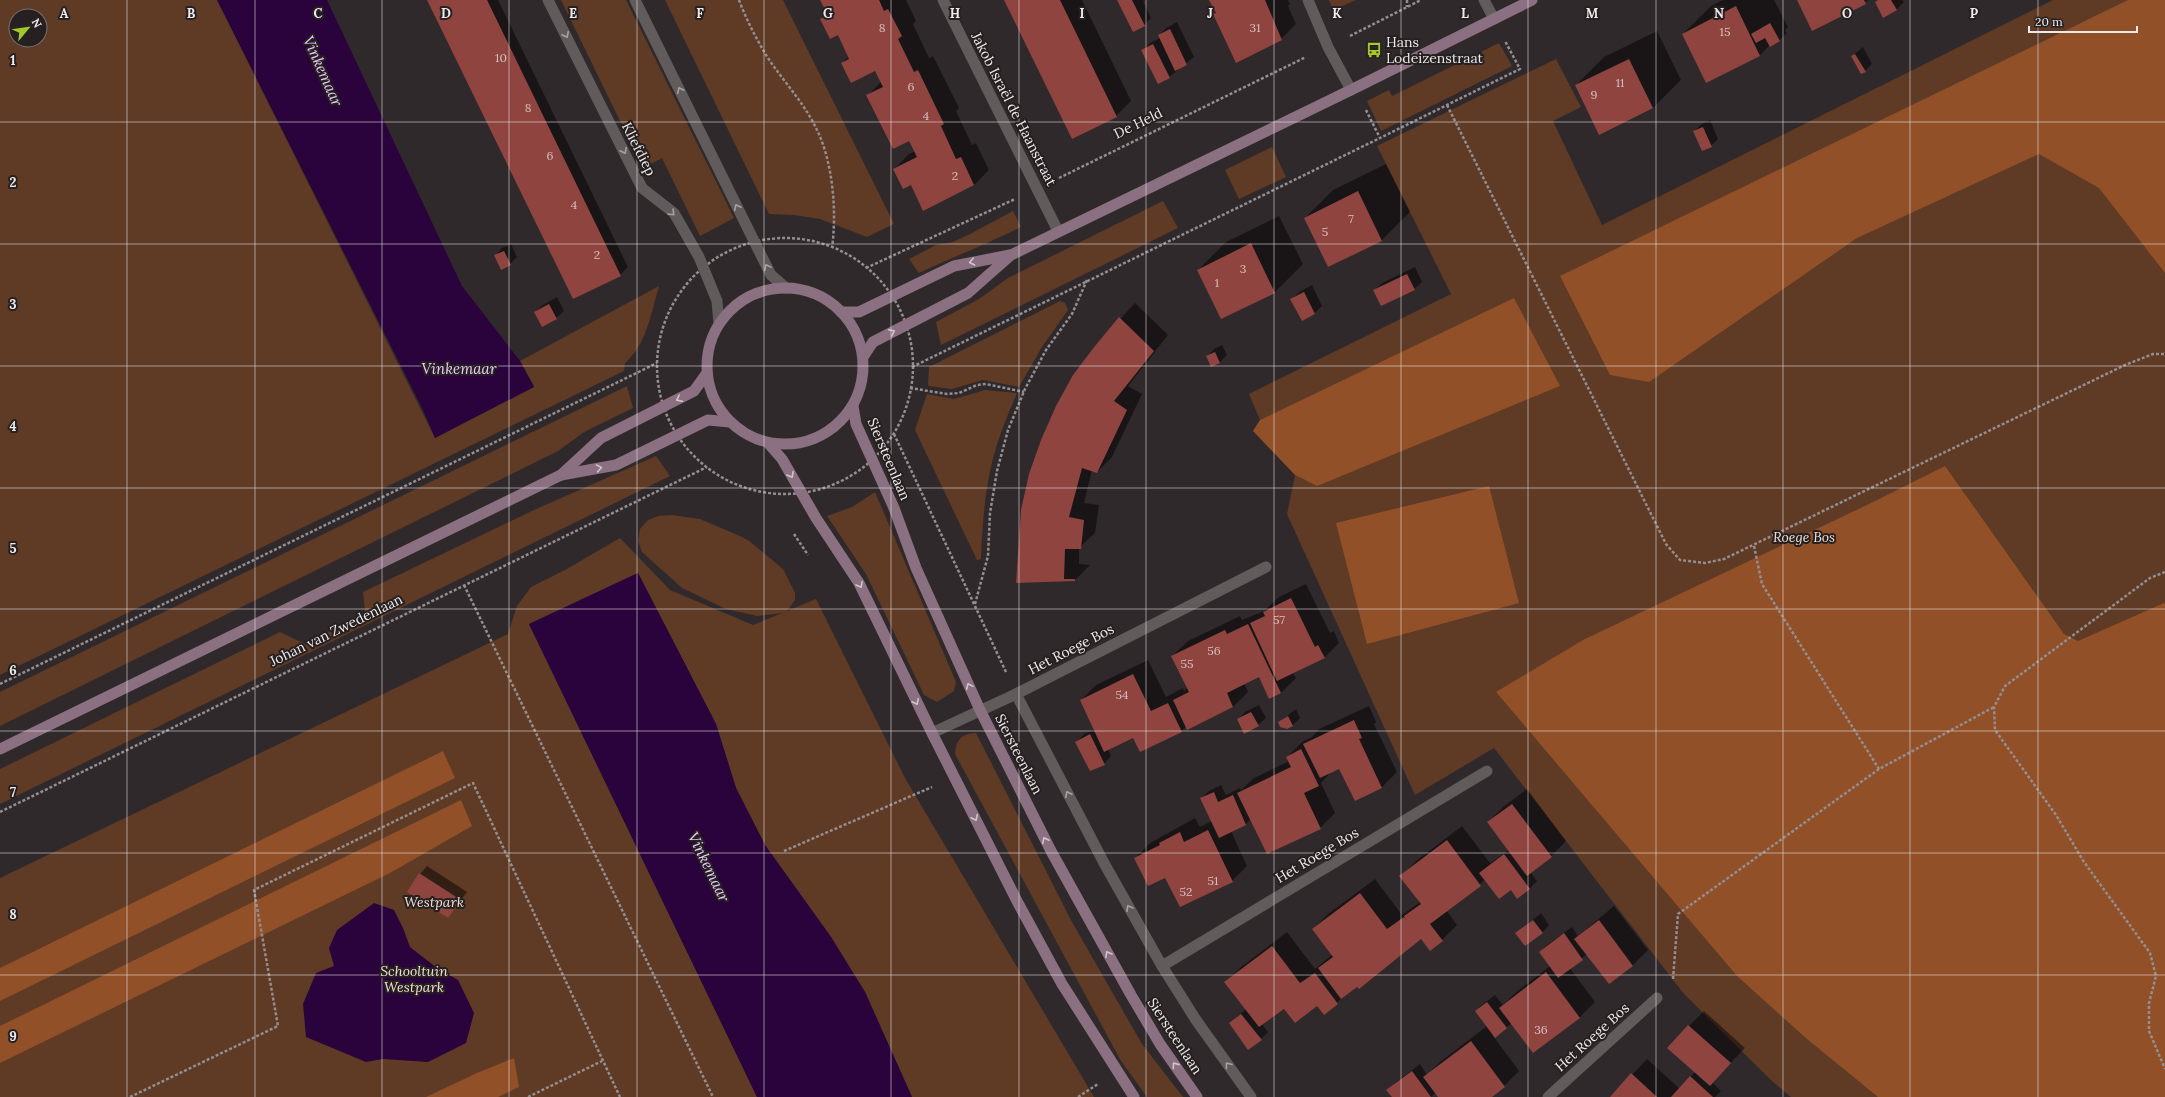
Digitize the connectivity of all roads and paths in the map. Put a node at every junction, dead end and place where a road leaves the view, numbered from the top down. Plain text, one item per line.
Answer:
1 (548, 0) edge
2 (635, 0) edge
3 (739, 0) edge
4 (943, 0) edge
5 (1308, 0) edge
6 (1407, 0) edge
7 (1421, 0) edge
8 (1484, 0) edge
9 (1532, 0) edge
10 (1407, 7) junction
11 (1494, 19) junction
12 (1328, 46) junction
13 (1353, 89) junction
14 (1447, 105) junction
15 (1380, 138) junction
16 (1038, 188) junction
17 (1058, 231) junction
18 (754, 242) junction
19 (832, 248) junction
20 (1011, 255) junction
21 (1088, 280) junction
22 (684, 288) dead end
23 (786, 288) junction
24 (841, 312) junction
25 (719, 324) junction
26 (2165, 354) edge
27 (863, 357) junction
28 (707, 373) junction
29 (910, 388) junction
30 (1024, 392) junction
31 (853, 406) junction
32 (730, 422) junction
33 (894, 433) junction
34 (768, 443) junction
35 (872, 459) junction
36 (560, 475) junction
37 (801, 493) junction
38 (1754, 546) junction
39 (1266, 566) dead end
40 (2165, 572) edge
41 (464, 585) junction
42 (975, 604) junction
43 (0, 684) edge
44 (1016, 694) junction
45 (1994, 707) junction
46 (980, 710) junction
47 (932, 733) junction
48 (0, 749) edge
49 (1879, 769) junction
50 (1487, 771) dead end
51 (936, 785) dead end
52 (0, 812) edge
53 (784, 851) dead end
54 (1162, 966) junction
55 (1657, 998) joint
56 (602, 1061) junction
57 (2165, 1069) edge
58 (130, 1097) edge
59 (528, 1097) edge
60 (620, 1097) edge
61 (713, 1097) edge
62 (1134, 1097) edge
63 (1197, 1097) edge
64 (1251, 1097) edge
65 (1548, 1097) edge

1 -> 25 street, Kliefdiep
18 -> 2 street
3 - 19 path
4 - 16 street, Jakob Israël de Haanstraat
5 - 12 street
6 - 10 path
7 - 10 path, De Held
8 - 11 street
9 - 11 main road
10 - 12 path, De Held
11 - 13 main road
11 - 14 path
12 - 13 street
12 - 16 path, De Held
13 - 15 path
13 - 17 main road
14 - 15 path
14 - 38 path
15 - 21 path
16 - 17 street, Jakob Israël de Haanstraat
16 - 19 path, De Held
17 - 20 main road
18 - 19 path
23 -> 18 street
20 -> 24 main road
27 -> 20 main road
21 - 29 path
21 - 30 path
22 - 43 path
23 - 24 main road
23 - 25 main road
24 - 27 main road
25 - 28 main road
26 - 38 path
27 - 31 main road
28 - 32 main road
28 -> 36 main road
29 - 30 path
29 - 33 path
30 - 42 path
31 - 34 main road
31 - 35 main road, Siersteenlaan
32 - 34 main road
36 -> 32 main road
33 - 35 path
33 - 42 path, Siersteenlaan
34 -> 37 main road
35 - 37 path
46 -> 35 main road, Siersteenlaan
36 - 48 main road
37 - 41 path, Johan van Zwedenlaan
37 -> 47 main road
38 - 49 path
39 - 44 street, Het Roege Bos
40 - 45 path
41 - 52 path, Johan van Zwedenlaan
41 - 61 path
42 - 44 path, Siersteenlaan
44 - 46 street, Het Roege Bos
54 -> 44 street, Siersteenlaan
45 - 49 path
45 - 57 path
46 - 47 street, Het Roege Bos
63 -> 46 main road, Siersteenlaan
47 -> 62 main road
49 - 55 path
50 - 54 street, Het Roege Bos
51 - 53 path
64 -> 54 street, Siersteenlaan
55 - 65 street, Het Roege Bos
56 - 58 path
56 - 59 path
56 - 60 path

